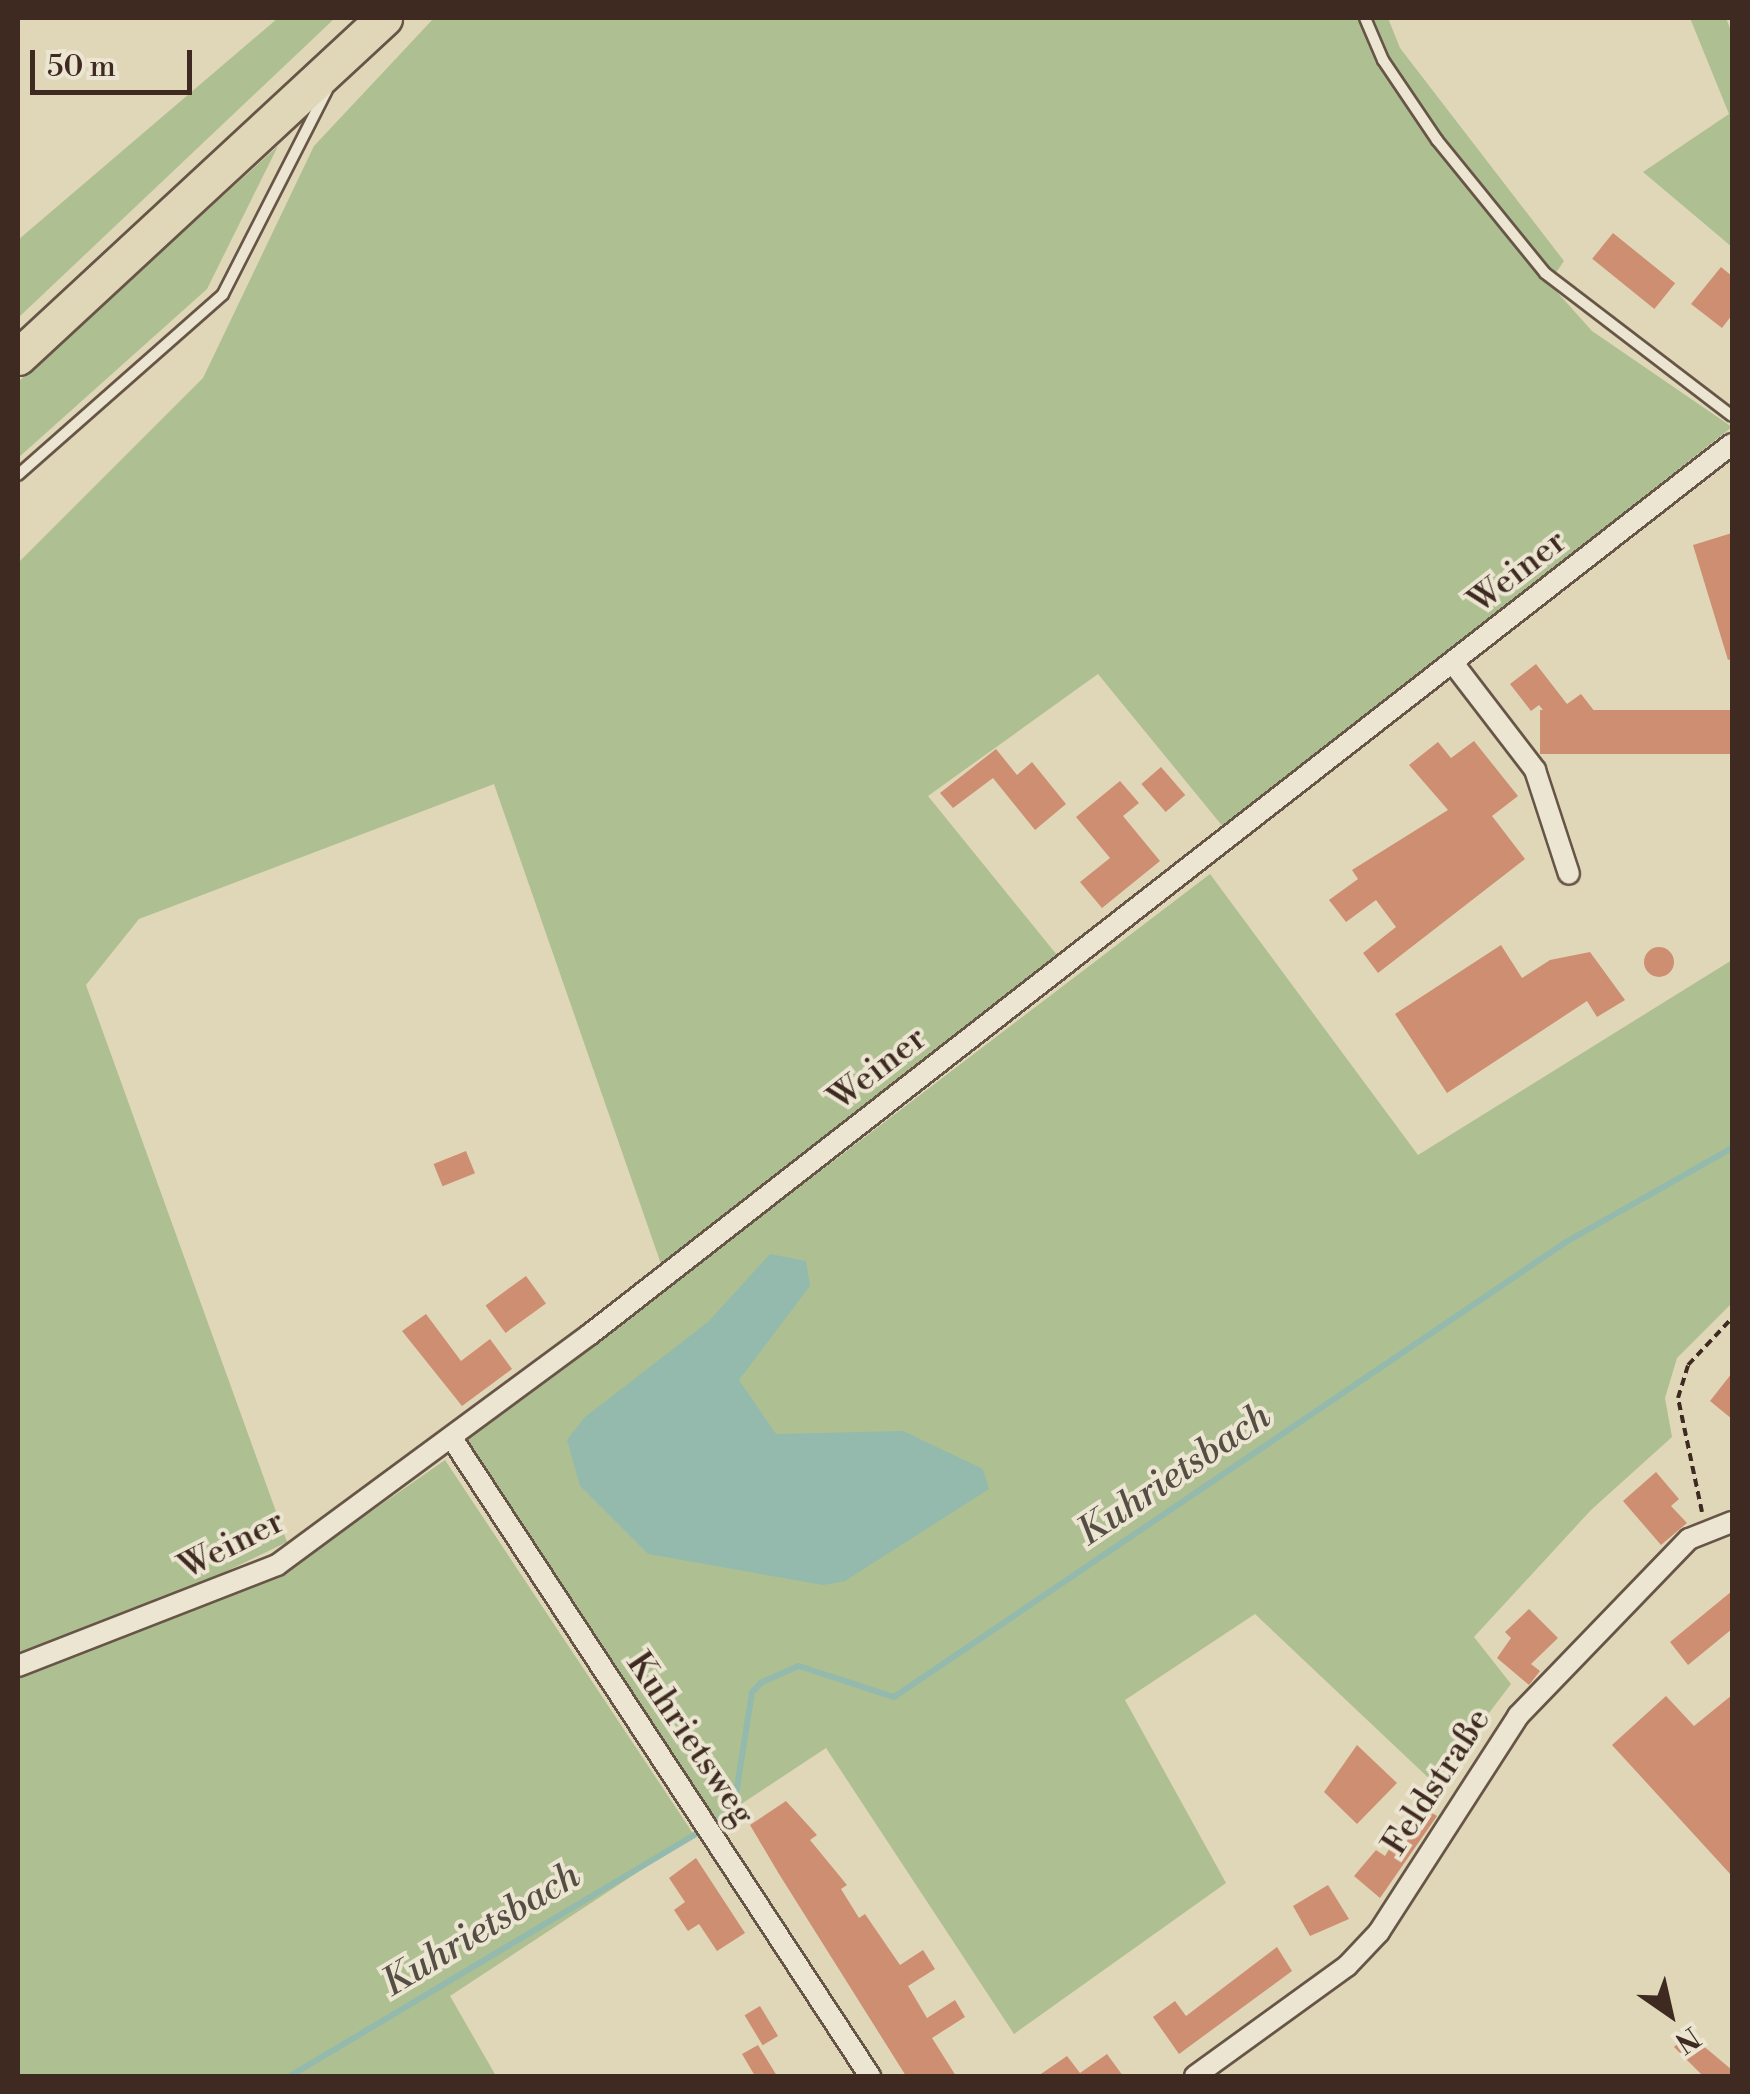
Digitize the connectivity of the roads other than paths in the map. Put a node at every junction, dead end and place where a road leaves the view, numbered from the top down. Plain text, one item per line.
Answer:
1 (384, 18) edge
2 (1365, 18) edge
3 (342, 60) junction
4 (18, 357) edge
5 (1732, 416) edge
6 (1732, 444) edge
7 (18, 476) edge
8 (1453, 663) junction
9 (1570, 874) dead end
10 (452, 1440) junction
11 (1732, 1522) edge
12 (18, 1666) edge
13 (870, 2076) edge
14 (1195, 2076) edge

1 - 3 highway
2 - 5 lane
3 - 4 highway
3 - 7 lane
6 - 8 street, Weiner
8 - 9 street
8 - 10 street, Weiner
10 - 12 street, Weiner
10 - 13 street, Kuhrietsweg
11 - 14 street, Feldstraße

